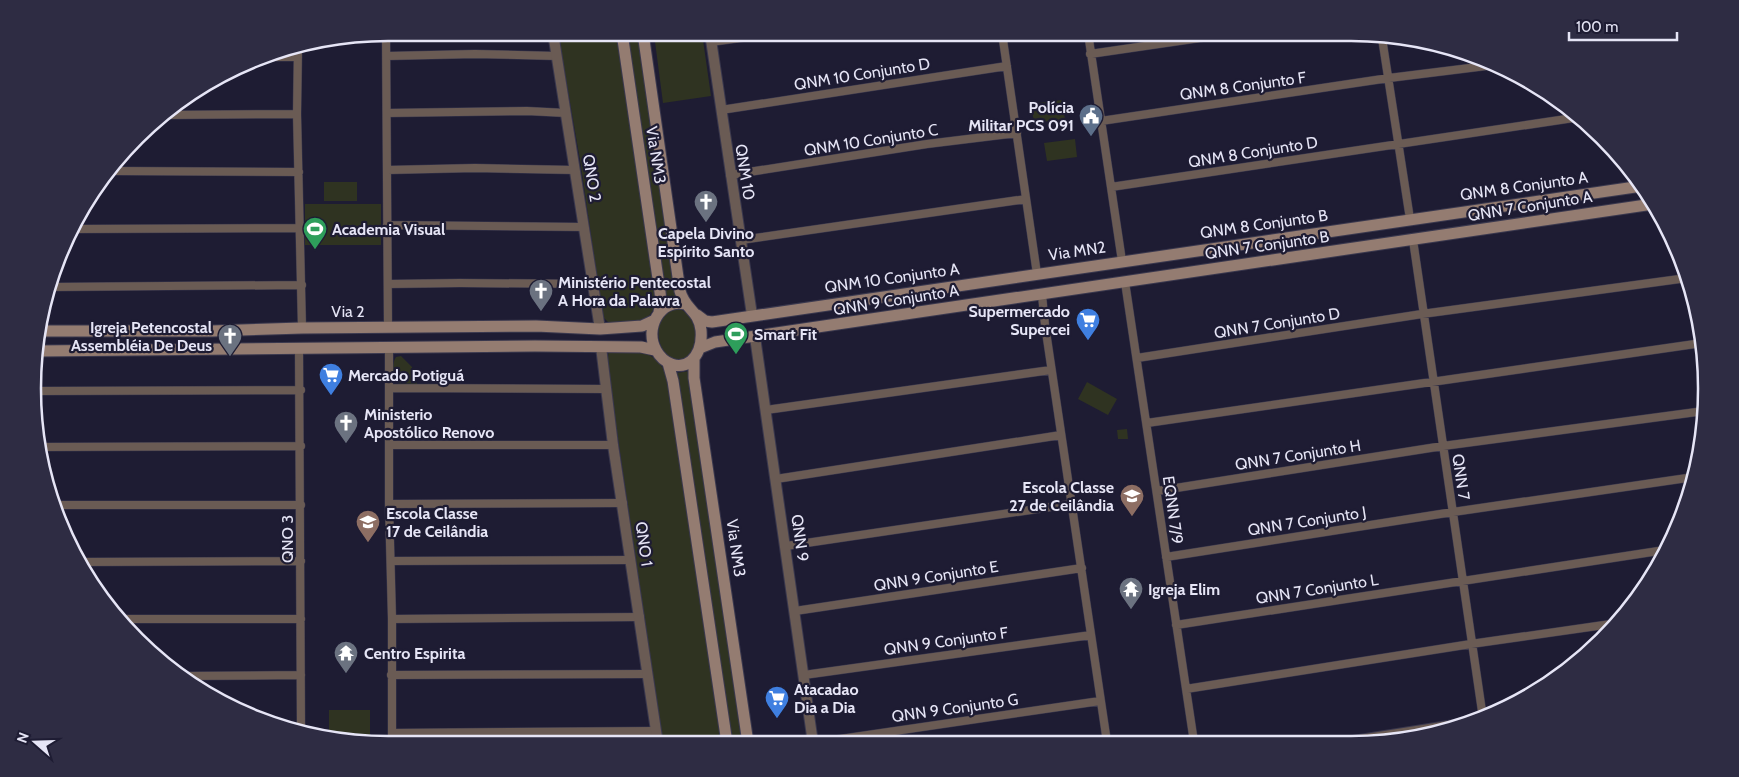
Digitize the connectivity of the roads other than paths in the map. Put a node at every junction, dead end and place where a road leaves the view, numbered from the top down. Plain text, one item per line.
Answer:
1 (386, 41) edge
2 (554, 41) edge
3 (623, 41) edge
4 (644, 41) edge
5 (712, 41) edge
6 (1003, 41) edge
7 (1089, 41) edge
8 (1175, 41) edge
9 (1383, 43) edge
10 (298, 53) edge
11 (1090, 54) junction
12 (386, 56) junction
13 (557, 56) junction
14 (286, 57) edge
15 (298, 57) junction
16 (1007, 66) junction
17 (1480, 67) edge
18 (1389, 78) junction
19 (721, 110) junction
20 (387, 113) junction
21 (566, 113) junction
22 (176, 114) edge
23 (297, 114) junction
24 (1569, 119) edge
25 (1101, 121) junction
26 (1017, 133) junction
27 (1399, 144) junction
28 (387, 170) junction
29 (575, 170) junction
30 (117, 172) edge
31 (298, 172) junction
32 (730, 176) junction
33 (1111, 187) junction
34 (1634, 189) edge
35 (1635, 190) edge
36 (1598, 191) junction
37 (1026, 199) junction
38 (1645, 205) edge
39 (1629, 207) junction
40 (1410, 219) junction
41 (387, 225) junction
42 (1512, 225) junction
43 (584, 227) junction
44 (300, 228) junction
45 (80, 229) edge
46 (1298, 236) junction
47 (741, 240) junction
48 (1413, 240) junction
49 (1191, 251) junction
50 (1122, 261) junction
51 (1221, 268) junction
52 (1050, 272) junction
53 (1037, 274) junction
54 (1680, 279) edge
55 (1128, 281) junction
56 (388, 284) junction
57 (593, 284) junction
58 (302, 285) junction
59 (57, 287) edge
60 (936, 288) junction
61 (1042, 295) junction
62 (685, 304) junction
63 (968, 305) junction
64 (1422, 314) junction
65 (697, 315) junction
66 (752, 315) junction
67 (657, 316) junction
68 (852, 323) junction
69 (536, 326) junction
70 (559, 326) junction
71 (302, 328) junction
72 (388, 328) junction
73 (600, 329) junction
74 (191, 330) junction
75 (46, 331) edge
76 (212, 331) junction
77 (754, 337) junction
78 (1695, 344) edge
79 (535, 346) junction
80 (559, 346) junction
81 (211, 348) junction
82 (601, 348) junction
83 (700, 348) junction
84 (189, 349) junction
85 (299, 349) junction
86 (388, 349) junction
87 (655, 350) junction
88 (43, 351) edge
89 (694, 358) junction
90 (1137, 358) junction
91 (668, 363) junction
92 (1051, 370) junction
93 (1432, 381) junction
94 (389, 388) junction
95 (606, 389) junction
96 (301, 390) junction
97 (41, 391) edge
98 (766, 410) junction
99 (1697, 412) edge
100 (1147, 423) junction
101 (1061, 436) junction
102 (613, 445) junction
103 (301, 446) junction
104 (389, 446) junction
105 (1443, 446) junction
106 (47, 448) edge
107 (1686, 478) edge
108 (776, 479) junction
109 (1157, 491) junction
110 (623, 503) junction
111 (389, 504) junction
112 (1071, 504) junction
113 (62, 505) edge
114 (301, 505) junction
115 (1452, 512) junction
116 (786, 546) junction
117 (1657, 551) edge
118 (1166, 557) junction
119 (631, 560) junction
120 (301, 561) junction
121 (88, 562) edge
122 (391, 562) junction
123 (1082, 568) junction
124 (1462, 580) junction
125 (795, 611) junction
126 (640, 617) junction
127 (129, 619) edge
128 (301, 619) junction
129 (392, 619) junction
130 (1176, 625) junction
131 (1605, 625) edge
132 (1091, 635) junction
133 (1471, 644) junction
134 (648, 674) junction
135 (301, 675) junction
136 (391, 675) junction
137 (804, 675) junction
138 (194, 676) edge
139 (1186, 690) junction
140 (1100, 701) junction
141 (1482, 710) edge
142 (302, 725) edge
143 (656, 731) junction
144 (392, 733) joint
145 (657, 736) edge
146 (726, 736) edge
147 (747, 736) edge
148 (813, 736) edge
149 (862, 736) edge
150 (1106, 736) edge
151 (1193, 736) edge

1 - 12 street
2 - 13 street, QNO 2
3 - 67 main road, Via NM3
4 - 62 main road, Via NM3
5 - 19 street, QNM 10
6 - 16 street
7 - 11 street
8 - 11 street
9 - 18 street
10 - 15 street
11 - 25 street
12 - 13 street
12 - 20 street
13 - 21 street, QNO 2
14 - 15 street
15 - 23 street
16 - 19 street, QNM 10 Conjunto D
16 - 26 street
17 - 18 street, QNM 8 Conjunto F
18 - 25 street, QNM 8 Conjunto F
18 - 27 street
19 - 32 street, QNM 10
20 - 21 street
20 - 28 street
21 - 29 street, QNO 2
22 - 23 street
23 - 31 street
24 - 27 street, QNM 8 Conjunto D
25 - 33 street
26 - 32 street, QNM 10 Conjunto C
26 - 37 street
27 - 33 street, QNM 8 Conjunto D
27 - 40 street
28 - 29 street
28 - 41 street
29 - 43 street, QNO 2
30 - 31 street
31 - 44 street
32 - 47 street, QNM 10
33 - 50 street
34 - 36 main road, QNM 8 Conjunto A
35 - 39 main road
36 - 40 main road, QNM 8 Conjunto A
36 - 42 main road
37 - 47 street
37 - 53 street
38 - 39 main road, QNN 7 Conjunto A
39 - 42 main road, QNN 7 Conjunto A
40 - 46 main road, QNM 8 Conjunto B
41 - 43 street
41 - 56 street
42 - 48 main road, QNN 7 Conjunto A
43 - 57 street, QNO 2
44 - 45 street
44 - 58 street
46 - 49 main road, QNM 8 Conjunto B
46 - 51 main road
47 - 66 street, QNM 10
48 - 51 main road, QNN 7 Conjunto B
48 - 64 street, QNN 7
49 - 50 main road, QNM 8 Conjunto B
49 - 55 main road
50 - 52 main road, Via MN2
51 - 55 main road, QNN 7 Conjunto B
52 - 53 main road, Via MN2
52 - 63 main road
53 - 60 main road, QNM 10 Conjunto A
54 - 64 street, QNN 7 Conjunto D
55 - 61 main road
55 - 90 street, EQNN 7/9
56 - 57 street
56 - 72 street
57 - 73 street, QNO 2
58 - 59 street
58 - 71 street
60 - 66 main road, QNM 10 Conjunto A
60 - 68 main road
61 - 63 main road, QNN 9 Conjunto A
61 - 92 street
62 - 65 main road
62 - 67 main road
63 - 68 main road, QNN 9 Conjunto A
64 - 90 street, QNN 7 Conjunto D
64 - 93 street, QNN 7
65 - 66 main road
65 - 83 main road
67 - 73 main road, Via 2
67 - 87 main road
68 - 77 main road, QNN 9 Conjunto A
69 - 70 main road, Via 2
69 - 72 main road, Via 2
69 - 79 main road
70 - 73 main road, Via 2
70 - 80 main road
71 - 72 main road, Via 2
71 - 76 main road, Via 2
74 - 75 main road, Via 2
74 - 76 main road, Via 2
74 - 84 main road
76 - 81 main road
77 - 83 main road
77 - 98 street, QNN 9
78 - 93 street
79 - 80 main road
79 - 86 main road
80 - 82 main road
81 - 84 main road
81 - 85 main road
82 - 87 main road
82 - 95 street, QNO 1
83 - 89 main road
84 - 88 main road
85 - 86 main road
85 - 96 street, QNO 3
86 - 94 street
87 - 91 main road
89 - 91 main road
89 - 147 main road, Via NM3
90 - 100 street, EQNN 7/9
91 - 146 main road
92 - 98 street
92 - 101 street
93 - 100 street
93 - 105 street, QNN 7
94 - 95 street
94 - 104 street
95 - 102 street, QNO 1
96 - 97 street
96 - 103 street, QNO 3
98 - 108 street, QNN 9
99 - 105 street, QNN 7 Conjunto H
100 - 109 street, EQNN 7/9
101 - 108 street
101 - 112 street
102 - 104 street
102 - 110 street, QNO 1
103 - 106 street
103 - 114 street, QNO 3
104 - 111 street
105 - 109 street, QNN 7 Conjunto H
105 - 115 street, QNN 7
107 - 115 street, QNN 7 Conjunto J
108 - 116 street, QNN 9
109 - 118 street, EQNN 7/9
110 - 111 street
110 - 119 street, QNO 1
111 - 122 street
112 - 116 street
112 - 123 street
113 - 114 street
114 - 120 street, QNO 3
115 - 118 street, QNN 7 Conjunto J
115 - 124 street, QNN 7
116 - 125 street, QNN 9
117 - 124 street, QNN 7 Conjunto L
118 - 130 street, EQNN 7/9
119 - 122 street
119 - 126 street, QNO 1
120 - 121 street
120 - 128 street, QNO 3
122 - 129 street
123 - 125 street, QNN 9 Conjunto E
123 - 132 street
124 - 130 street, QNN 7 Conjunto L
124 - 133 street, QNN 7
125 - 137 street, QNN 9
126 - 129 street
126 - 134 street, QNO 1
127 - 128 street
128 - 135 street, QNO 3
129 - 136 street
130 - 139 street, EQNN 7/9
131 - 133 street
132 - 137 street, QNN 9 Conjunto F
132 - 140 street
133 - 139 street
133 - 141 street, QNN 7
134 - 136 street
134 - 143 street, QNO 1
135 - 138 street
135 - 142 street, QNO 3
136 - 144 street
137 - 148 street, QNN 9
139 - 151 street, EQNN 7/9
140 - 149 street, QNN 9 Conjunto G
140 - 150 street
143 - 144 street
143 - 145 street, QNO 1

